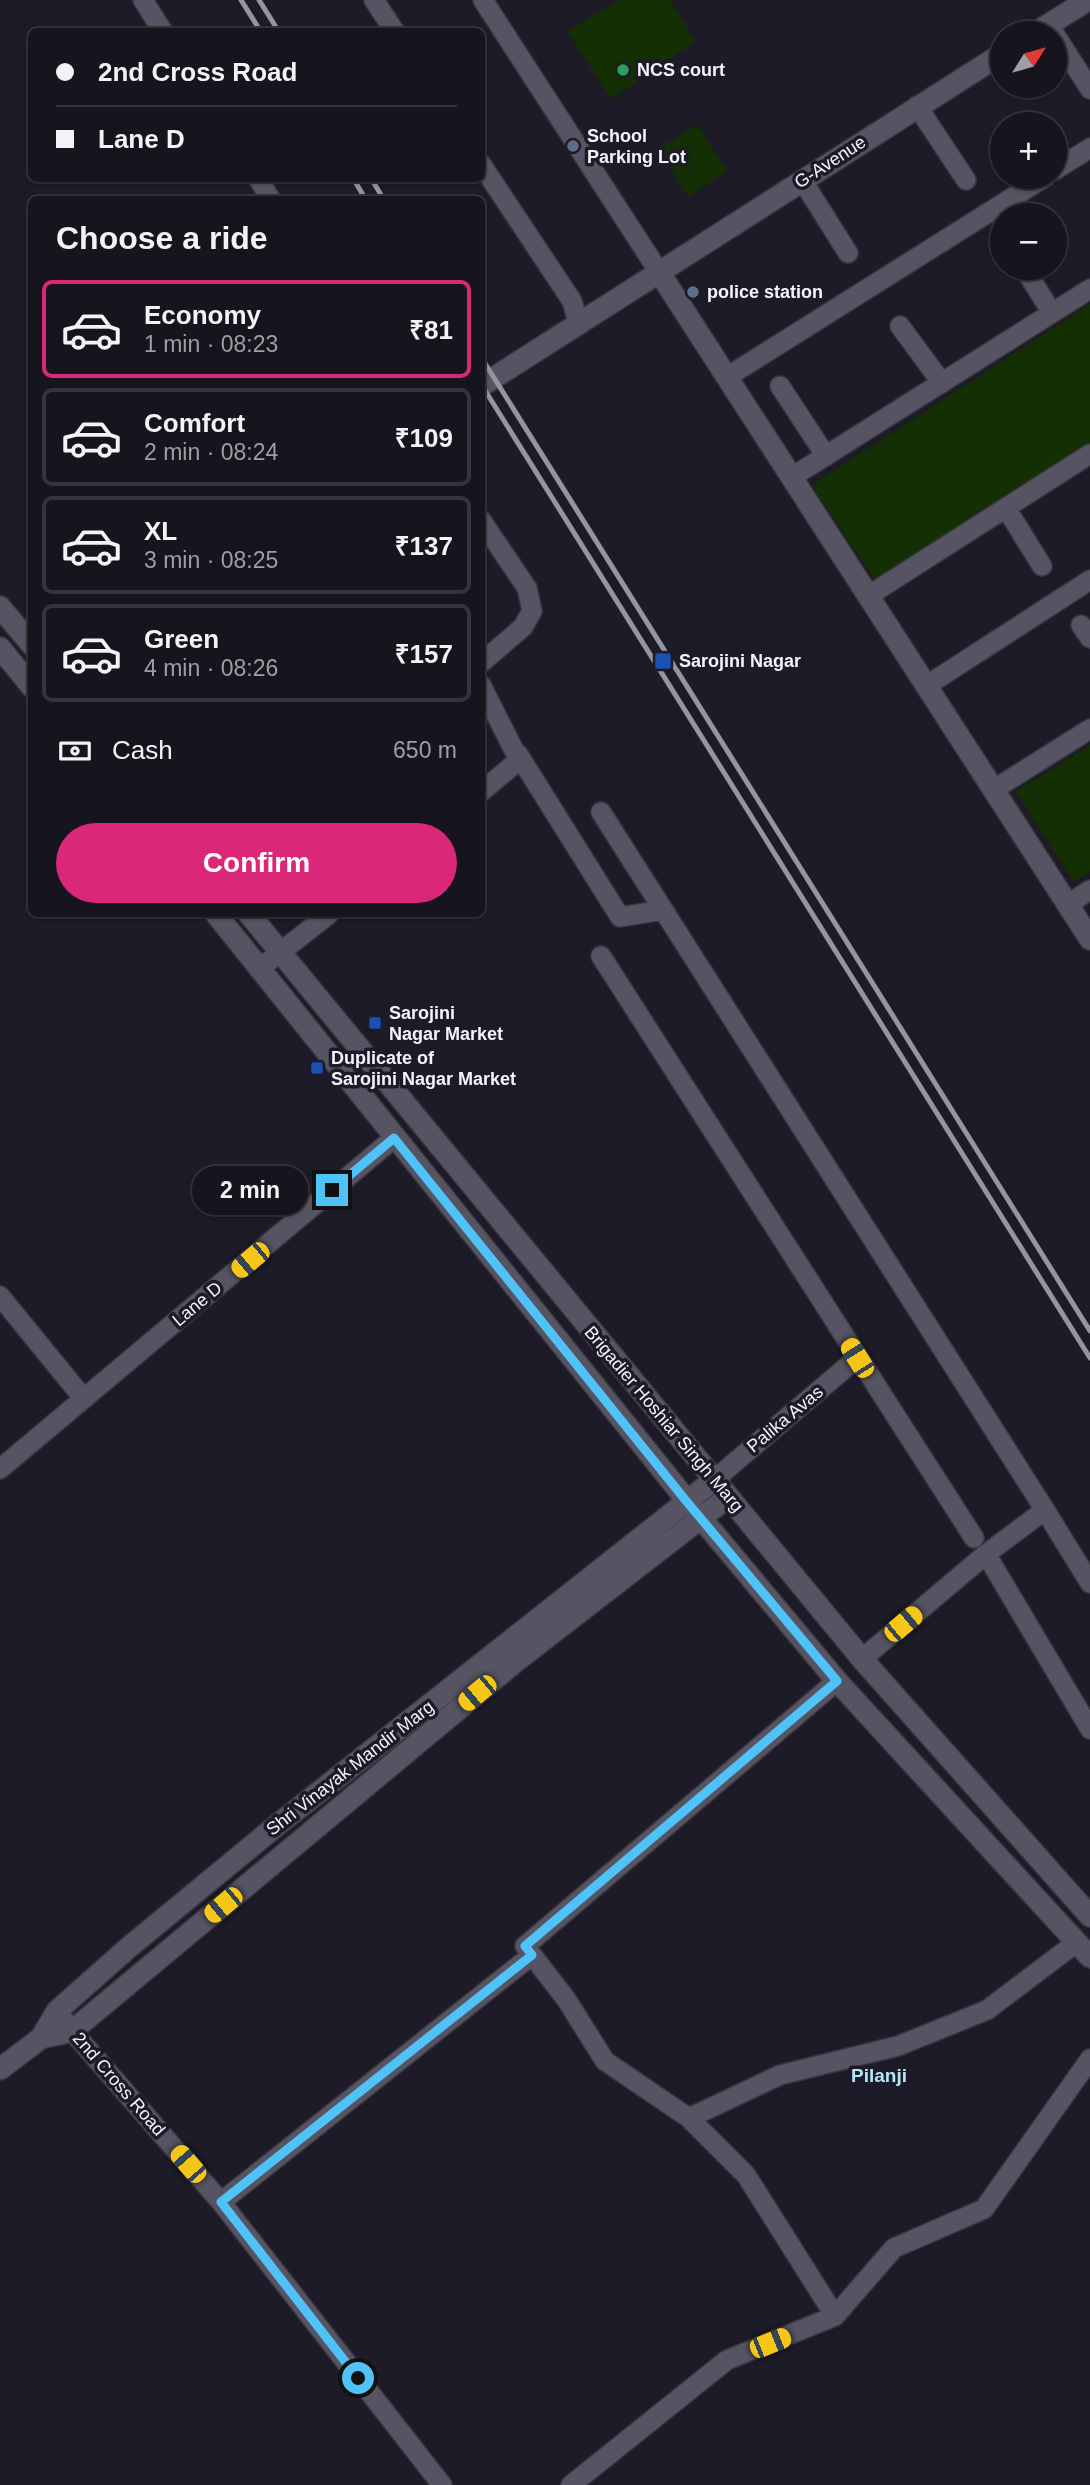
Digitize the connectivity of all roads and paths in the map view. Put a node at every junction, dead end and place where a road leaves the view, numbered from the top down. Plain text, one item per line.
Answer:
1 (143, 0) edge
2 (374, 0) edge
3 (483, 0) edge
4 (1088, 0) edge
5 (1061, 21) edge
6 (160, 28) edge
7 (392, 28) edge
8 (1068, 59) edge
9 (990, 61) edge
10 (1090, 89) edge
11 (917, 106) junction
12 (1090, 148) edge
13 (1067, 162) edge
14 (485, 170) edge
15 (802, 180) junction
16 (966, 180) dead end
17 (1026, 189) edge
18 (848, 253) dead end
19 (659, 272) junction
20 (1031, 280) edge
21 (1090, 289) edge
22 (1052, 313) junction
23 (579, 325) junction
24 (900, 326) dead end
25 (727, 377) junction
26 (942, 383) junction
27 (485, 384) edge
28 (780, 386) dead end
29 (1090, 454) edge
30 (826, 456) junction
31 (792, 477) junction
32 (1006, 508) junction
33 (485, 526) edge
34 (1042, 566) dead end
35 (1090, 580) edge
36 (868, 596) junction
37 (0, 607) edge
38 (28, 640) edge
39 (0, 648) edge
40 (485, 660) edge
41 (28, 682) edge
42 (926, 686) junction
43 (485, 692) edge
44 (1090, 729) edge
45 (519, 754) junction
46 (485, 789) edge
47 (993, 790) junction
48 (601, 811) dead end
49 (1090, 890) edge
50 (1068, 905) junction
51 (663, 910) junction
52 (218, 917) edge
53 (251, 917) edge
54 (326, 917) edge
55 (1090, 939) edge
56 (280, 953) junction
57 (601, 956) dead end
58 (259, 969) junction
59 (394, 1138) junction
60 (0, 1296) edge
61 (857, 1358) junction
62 (84, 1399) junction
63 (0, 1469) edge
64 (714, 1480) junction
65 (728, 1497) junction
66 (694, 1510) junction
67 (1045, 1510) junction
68 (974, 1538) dead end
69 (986, 1554) junction
70 (1090, 1583) edge
71 (862, 1659) junction
72 (837, 1681) junction
73 (1090, 1729) edge
74 (1090, 1916) edge
75 (1083, 1950) edge
76 (532, 1955) junction
77 (57, 2011) junction
78 (72, 2031) junction
79 (41, 2038) junction
80 (1090, 2059) edge
81 (0, 2069) edge
82 (689, 2118) junction
83 (221, 2202) junction
84 (835, 2316) junction
85 (442, 2485) edge
86 (571, 2485) edge

1 - 6 street
2 - 7 street
3 - 19 street
4 - 5 street
8 - 10 street
9 - 11 street, G-Avenue
11 - 15 street, G-Avenue
11 - 16 street
12 - 13 street
14 - 23 street
15 - 18 street
15 - 19 street, G-Avenue
17 - 25 street
19 - 23 street, G-Avenue
19 - 25 street
20 - 22 street
21 - 22 street
22 - 26 street
23 - 27 street, G-Avenue
24 - 26 street
25 - 31 street
26 - 30 street
28 - 30 street
29 - 32 street
30 - 31 street
31 - 36 street
32 - 34 street
32 - 36 street
33 - 40 street
35 - 42 street
36 - 42 street
37 - 38 street
39 - 41 street
42 - 47 street
43 - 45 street
44 - 47 street
45 - 46 street
45 - 51 street
47 - 50 street
48 - 51 street
49 - 50 street
50 - 55 street
51 - 67 street
52 - 58 street
53 - 56 street, Brigadier Hoshiar Singh Marg
54 - 56 street
56 - 58 street
56 - 64 street, Brigadier Hoshiar Singh Marg
57 - 61 street
58 - 59 street
59 - 62 street, Lane D
59 - 66 street
60 - 62 street
61 - 64 street, Palika Avas
61 - 68 street
62 - 63 street, Lane D
64 - 65 street, Brigadier Hoshiar Singh Marg
64 - 66 street, Shri Vinayak Mandir Marg
65 - 66 street
65 - 71 street, Brigadier Hoshiar Singh Marg
66 - 72 street
66 - 77 street, Shri Vinayak Mandir Marg
66 - 78 street
67 - 69 street
67 - 70 street
69 - 71 street
69 - 73 street
71 - 74 street, Brigadier Hoshiar Singh Marg
72 - 75 street
72 - 76 street
75 - 82 street
76 - 82 street
76 - 83 street
77 - 78 street, 2nd Cross Road
77 - 79 street, Shri Vinayak Mandir Marg
78 - 79 street
78 - 83 street, 2nd Cross Road
79 - 81 street, Shri Vinayak Mandir Marg
80 - 84 street
82 - 84 street
83 - 85 street, 2nd Cross Road
84 - 86 street

